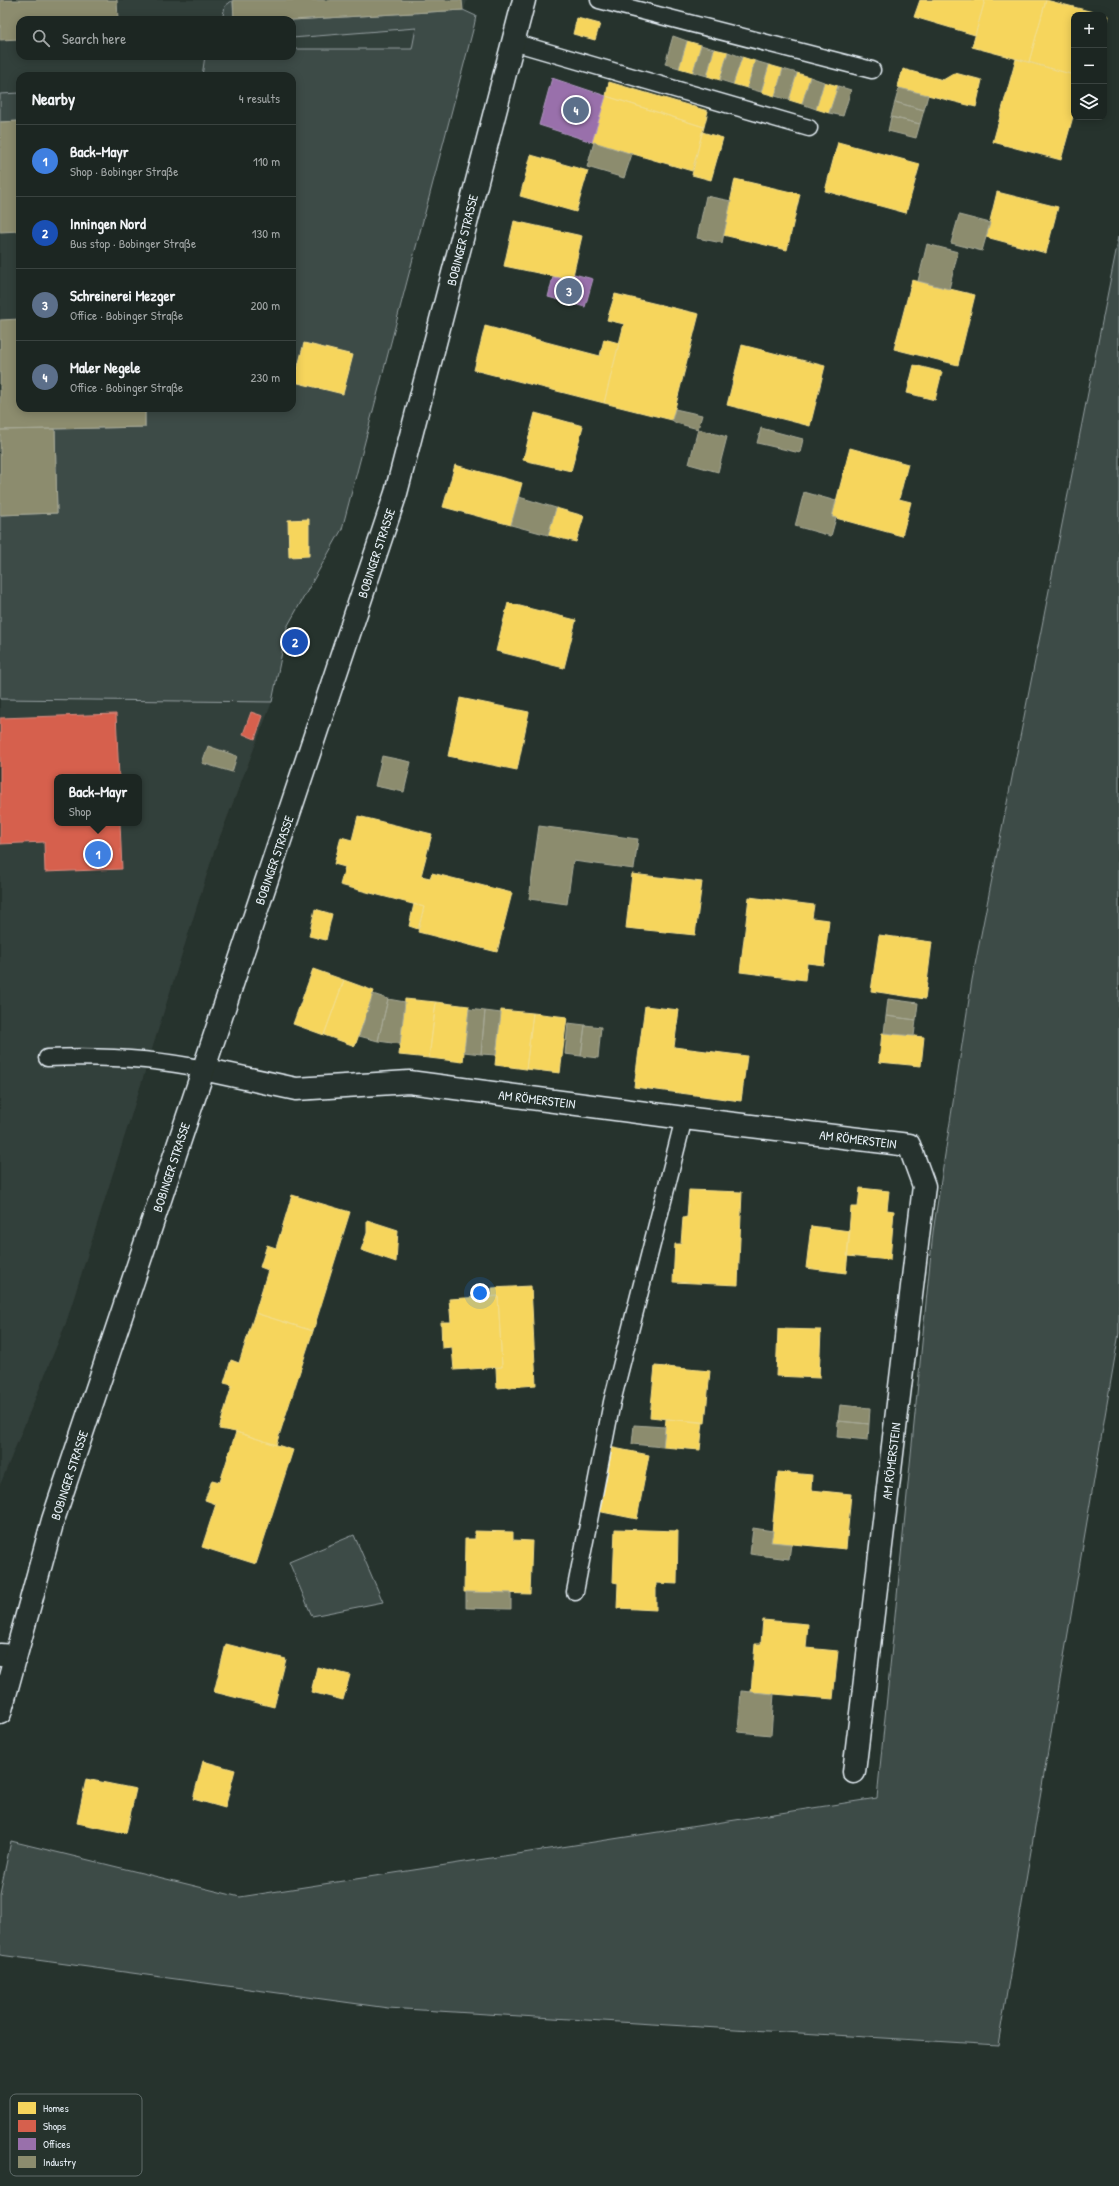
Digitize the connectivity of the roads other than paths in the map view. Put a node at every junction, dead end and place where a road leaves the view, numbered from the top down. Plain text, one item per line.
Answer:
1 (524, 0) edge
2 (599, 0) edge
3 (513, 42) junction
4 (872, 70) dead end
5 (809, 128) dead end
6 (47, 1058) dead end
7 (203, 1069) junction
8 (684, 1118) junction
9 (574, 1592) dead end
10 (8, 1655) edge
11 (0, 1713) edge
12 (854, 1772) dead end

1 - 3 main road, BOBINGER STRASSE
2 - 4 lane
3 - 5 lane
3 - 7 main road, BOBINGER STRASSE
6 - 7 lane
7 - 8 main road, AM RÖMERSTEIN
7 - 10 main road, BOBINGER STRASSE
8 - 9 lane
8 - 12 main road, AM RÖMERSTEIN
10 - 11 main road, BOBINGER STRASSE

